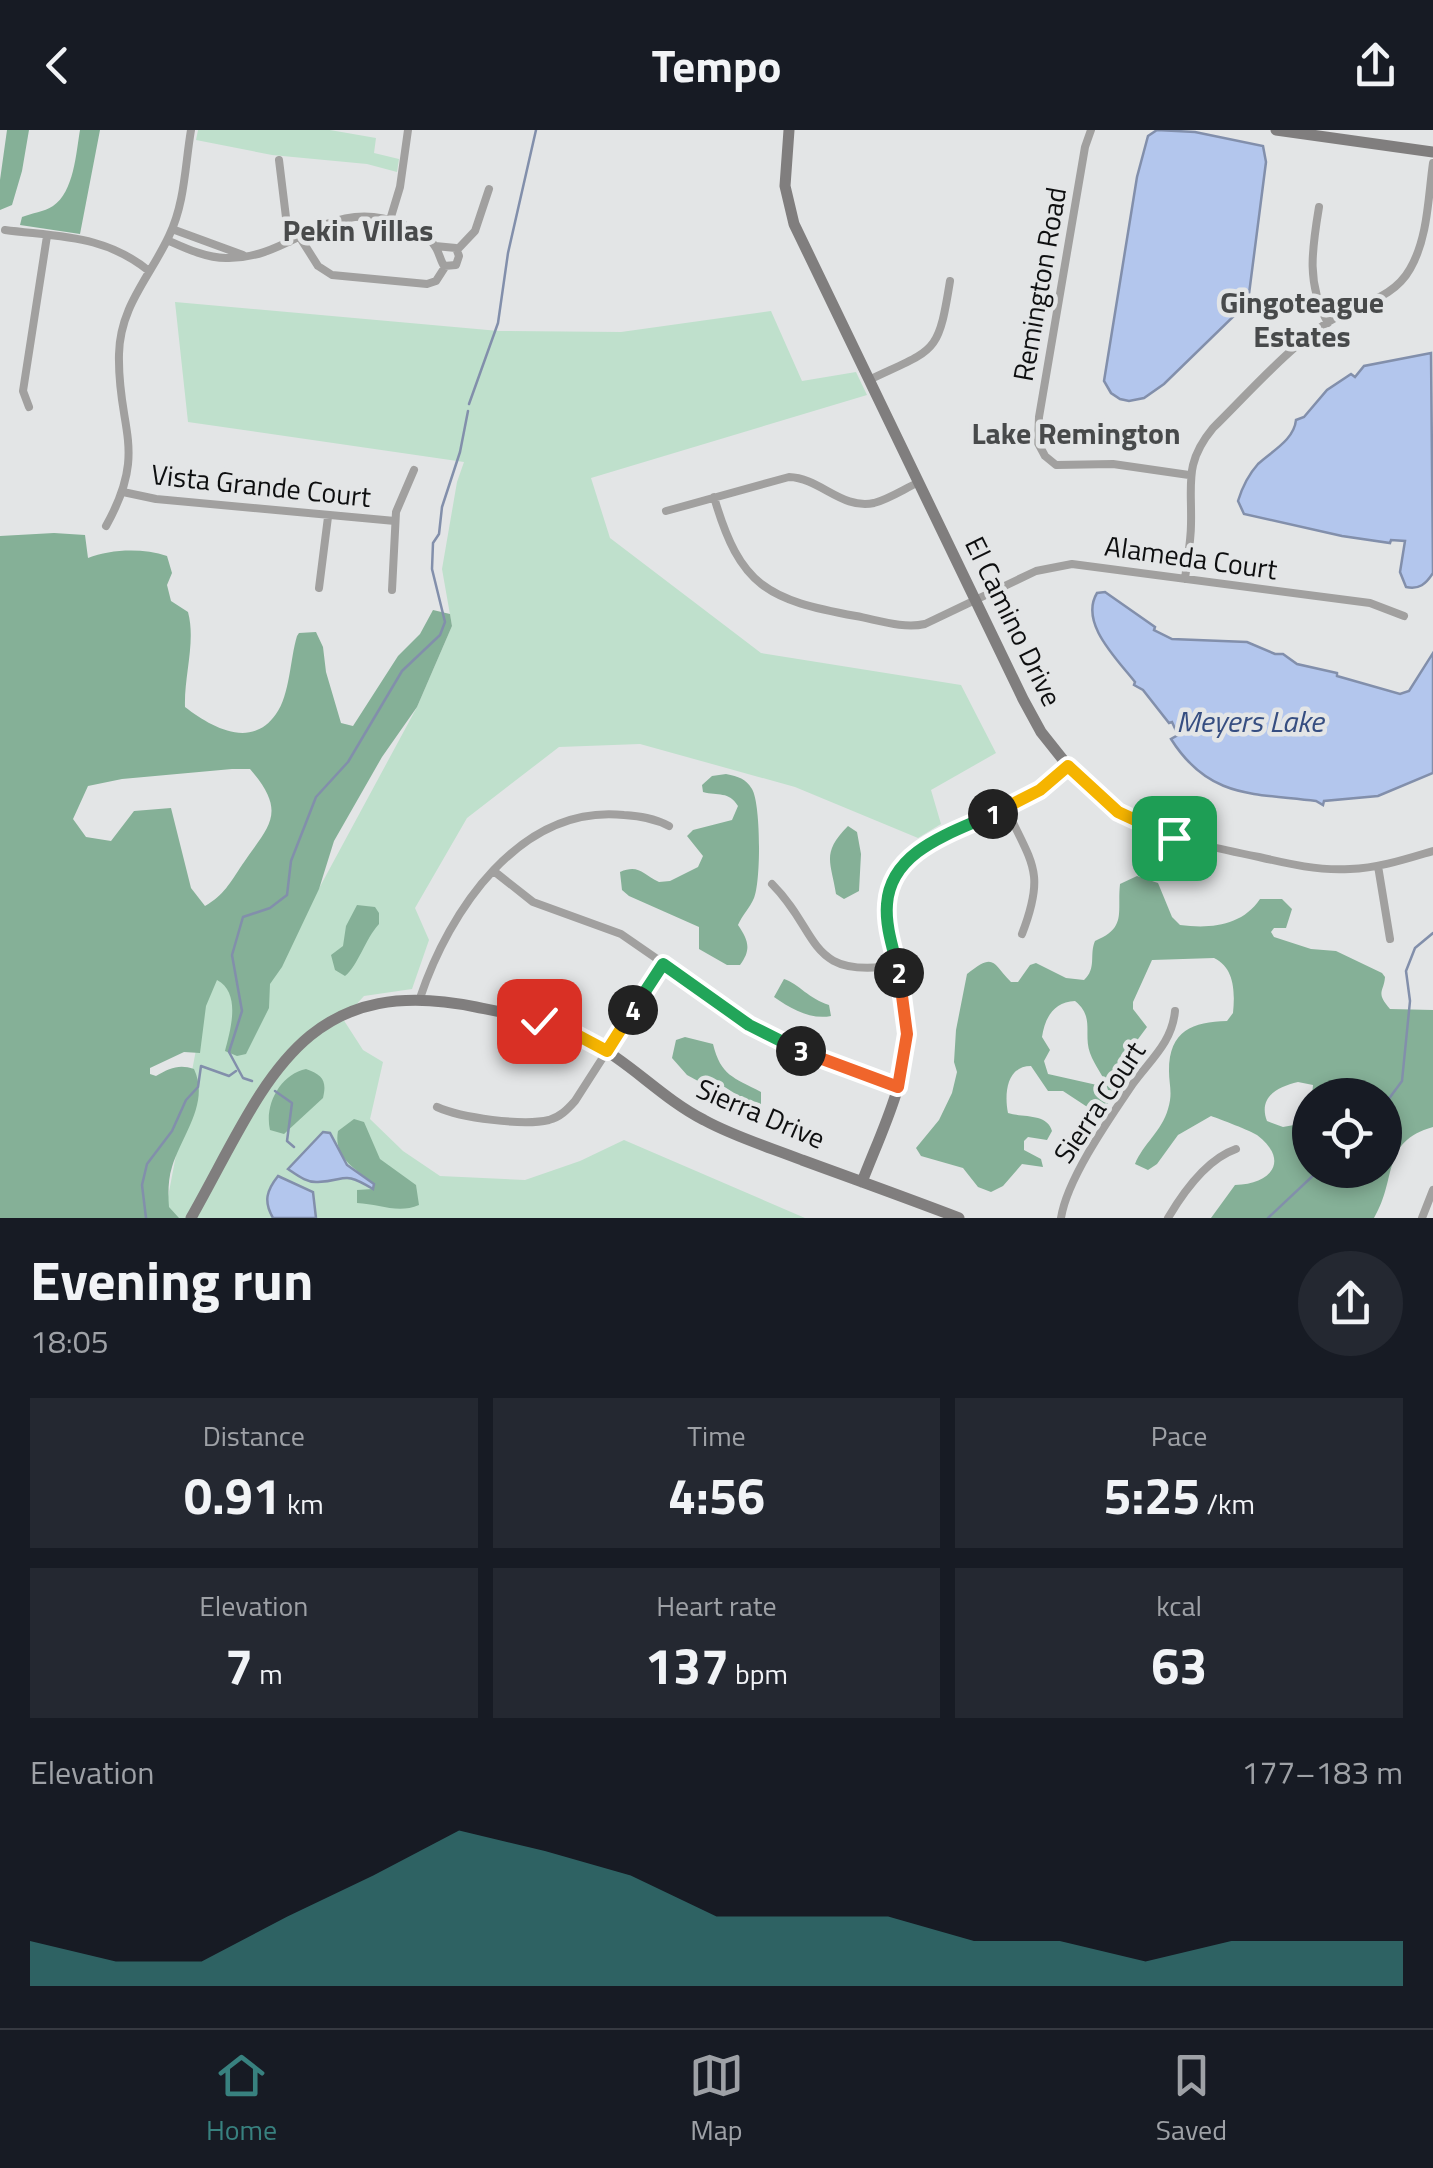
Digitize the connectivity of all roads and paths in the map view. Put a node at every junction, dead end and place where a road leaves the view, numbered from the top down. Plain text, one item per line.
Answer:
1 (191, 130) edge
2 (408, 130) edge
3 (789, 130) edge
4 (1087, 130) edge
5 (1276, 130) edge
6 (1433, 152) edge
7 (279, 160) dead end
8 (1433, 164) edge
9 (490, 189) dead end
10 (1318, 207) dead end
11 (390, 220) junction
12 (5, 230) dead end
13 (172, 230) junction
14 (48, 236) junction
15 (299, 236) junction
16 (167, 240) junction
17 (290, 242) junction
18 (435, 246) junction
19 (457, 250) junction
20 (242, 256) junction
21 (446, 266) junction
22 (149, 271) junction
23 (950, 280) dead end
24 (1328, 322) junction
25 (869, 380) junction
26 (29, 407) dead end
27 (414, 470) dead end
28 (1190, 475) junction
29 (918, 482) junction
30 (124, 492) junction
31 (714, 497) junction
32 (666, 511) dead end
33 (328, 516) junction
34 (395, 521) junction
35 (106, 526) dead end
36 (1185, 579) junction
37 (319, 588) dead end
38 (392, 590) dead end
39 (976, 600) junction
40 (1404, 616) dead end
41 (1068, 766) junction
42 (1006, 808) junction
43 (669, 826) dead end
44 (1433, 851) edge
45 (1378, 866) junction
46 (494, 872) junction
47 (772, 884) dead end
48 (1022, 934) dead end
49 (1390, 939) dead end
50 (663, 964) junction
51 (897, 965) junction
52 (420, 998) junction
53 (1175, 1011) dead end
54 (607, 1051) junction
55 (898, 1087) junction
56 (437, 1107) dead end
57 (1236, 1149) dead end
58 (862, 1182) junction
59 (1433, 1190) edge
60 (191, 1218) edge
61 (959, 1218) edge
62 (1061, 1218) edge
63 (1168, 1218) edge
64 (1422, 1218) edge

1 - 13 street
2 - 11 street
3 - 25 street, El Camino Drive
4 - 28 street, Remington Road
5 - 6 street
7 - 17 street
8 - 24 street
9 - 19 street
10 - 24 street
11 - 15 street
11 - 18 street
12 - 14 street
13 - 16 street
13 - 20 street
14 - 22 street
14 - 26 street
15 - 17 street
15 - 21 street
16 - 20 street
16 - 22 street
17 - 20 street
18 - 19 street
18 - 21 street
19 - 21 street
22 - 30 street
23 - 25 street
24 - 28 street
25 - 29 street, El Camino Drive
27 - 34 street
28 - 36 street
29 - 31 street
29 - 39 street, El Camino Drive
30 - 33 street, Vista Grande Court
30 - 35 street
31 - 32 street
31 - 39 street, Alameda Court
33 - 34 street, Vista Grande Court
33 - 37 street
34 - 38 street
36 - 39 street, Alameda Court
36 - 40 street, Alameda Court
39 - 41 street, El Camino Drive
41 - 42 street
41 - 45 street, El Camino Drive
42 - 48 street
42 - 51 street
43 - 46 street
44 - 45 street, El Camino Drive
45 - 49 street
46 - 50 street
46 - 52 street
47 - 51 street
50 - 54 street
50 - 55 street
51 - 55 street
52 - 54 street, Sierra Drive
52 - 60 street, Sierra Drive
53 - 62 street, Sierra Court
54 - 56 street
54 - 58 street, Sierra Drive
55 - 58 street
57 - 63 street
58 - 61 street, Sierra Drive
59 - 64 street

